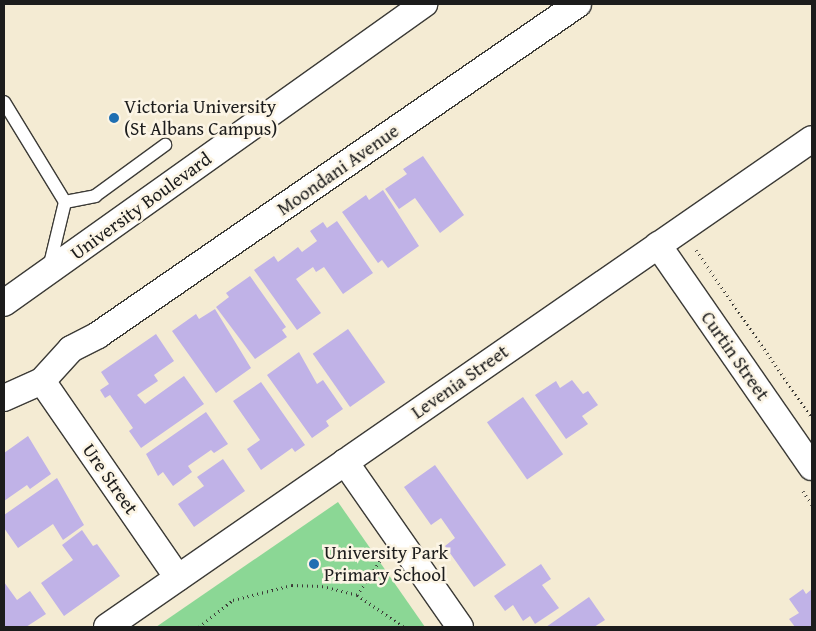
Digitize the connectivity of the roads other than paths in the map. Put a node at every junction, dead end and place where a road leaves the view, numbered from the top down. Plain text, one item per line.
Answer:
1 (424, 4) edge
2 (578, 4) edge
3 (4, 102) edge
4 (812, 139) edge
5 (165, 145) dead end
6 (65, 202) junction
7 (658, 245) junction
8 (48, 273) junction
9 (4, 303) edge
10 (48, 389) junction
11 (4, 398) edge
12 (4, 410) edge
13 (344, 462) junction
14 (812, 467) edge
15 (178, 578) junction
16 (107, 627) edge
17 (460, 627) edge

1 - 8 street, University Boulevard
2 - 10 street, Moondani Avenue
3 - 6 lane
4 - 7 street, Levenia Street
5 - 6 lane
6 - 8 lane
7 - 13 street, Levenia Street
7 - 14 street, Curtin Street
8 - 9 street, University Boulevard
10 - 11 street, Moondani Avenue
10 - 12 street, Moondani Avenue
10 - 15 street, Ure Street
13 - 15 street, Levenia Street
13 - 17 street
15 - 16 street, Levenia Street

